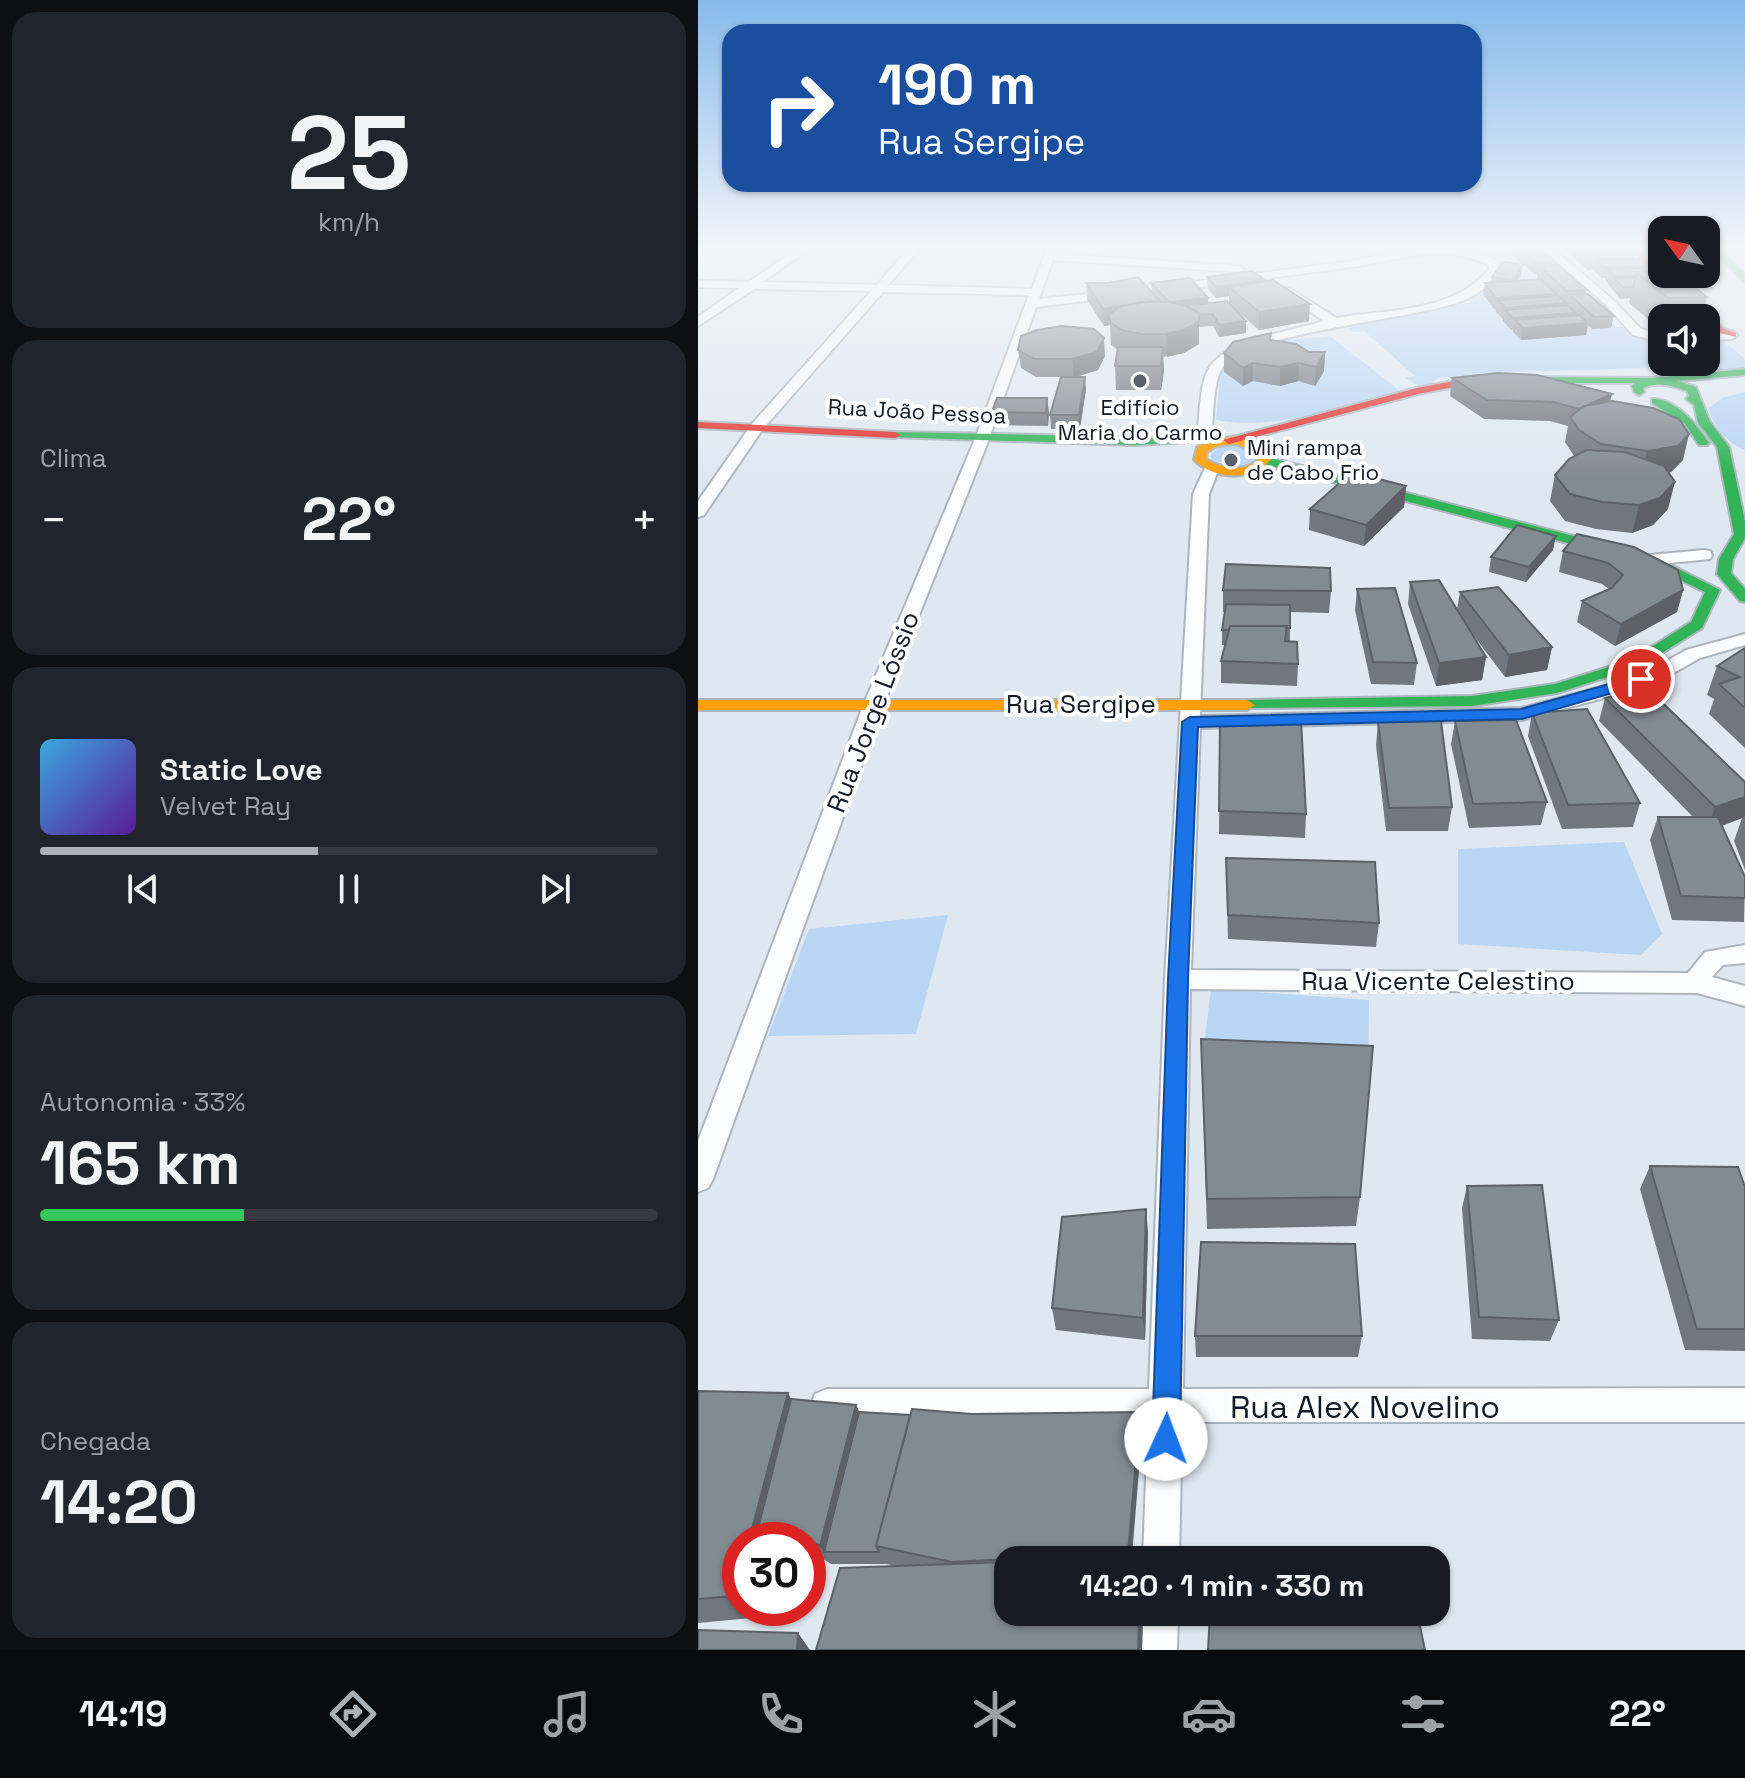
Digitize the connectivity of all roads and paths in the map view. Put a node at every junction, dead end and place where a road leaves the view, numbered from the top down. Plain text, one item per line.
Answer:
1 (850, 323) edge
2 (1023, 323) edge
3 (1335, 323) edge
4 (1629, 323) edge
5 (1712, 323) edge
6 (1648, 335) edge
7 (1720, 337) edge
8 (1740, 339) edge
9 (1745, 372) edge
10 (1745, 388) edge
11 (1654, 389) junction
12 (1705, 396) junction
13 (1293, 424) junction
14 (698, 425) edge
15 (757, 427) junction
16 (1204, 437) junction
17 (982, 439) junction
18 (1226, 440) junction
19 (1134, 441) junction
20 (1268, 457) junction
21 (1206, 464) junction
22 (1710, 479) dead end
23 (698, 512) edge
24 (1716, 538) dead end
25 (1704, 555) junction
26 (1650, 560) junction
27 (1713, 590) junction
28 (1745, 598) edge
29 (1745, 614) edge
30 (1745, 639) edge
31 (1509, 695) junction
32 (698, 705) edge
33 (873, 706) junction
34 (1191, 713) junction
35 (1522, 714) junction
36 (1745, 954) edge
37 (1178, 979) junction
38 (1697, 983) junction
39 (1745, 996) edge
40 (698, 1179) edge
41 (1745, 1405) edge
42 (792, 1406) edge
43 (1167, 1408) junction
44 (1162, 1546) edge
45 (1159, 1626) edge
46 (1158, 1650) edge

1 - 15 street
2 - 17 street, Rua Jorge Lóssio
3 - 16 street
4 - 6 street
5 - 8 street
7 - 8 street
9 - 11 street
10 - 12 street
11 - 12 street
11 - 13 street
11 - 22 street
12 - 28 street
13 - 18 street
13 - 20 street
14 - 15 street, Rua João Pessoa
15 - 17 street, Rua João Pessoa
15 - 23 street
16 - 18 street, Rua João Pessoa
16 - 19 street, Rua João Pessoa
17 - 19 street, Rua João Pessoa
17 - 33 street, Rua Jorge Lóssio
18 - 20 street, Rua João Pessoa
18 - 21 street
19 - 21 street, Rua João Pessoa
20 - 21 street, Rua João Pessoa
20 - 26 street
21 - 34 street
24 - 25 street
25 - 26 street
25 - 27 street
26 - 27 street
27 - 29 street
27 - 31 street, Rua Sergipe
30 - 35 street, Rua Sergipe
31 - 34 street, Rua Sergipe
31 - 35 street
32 - 33 street, Rua Sergipe
33 - 34 street, Rua Sergipe
33 - 40 street, Rua Jorge Lóssio
34 - 35 street, Rua Sergipe
34 - 37 street
36 - 38 street
37 - 38 street, Rua Vicente Celestino
37 - 43 street
38 - 39 street, Rua Vicente Celestino
41 - 43 street, Rua Alex Novelino
42 - 43 street, Rua Alex Novelino
43 - 44 street
45 - 46 street

